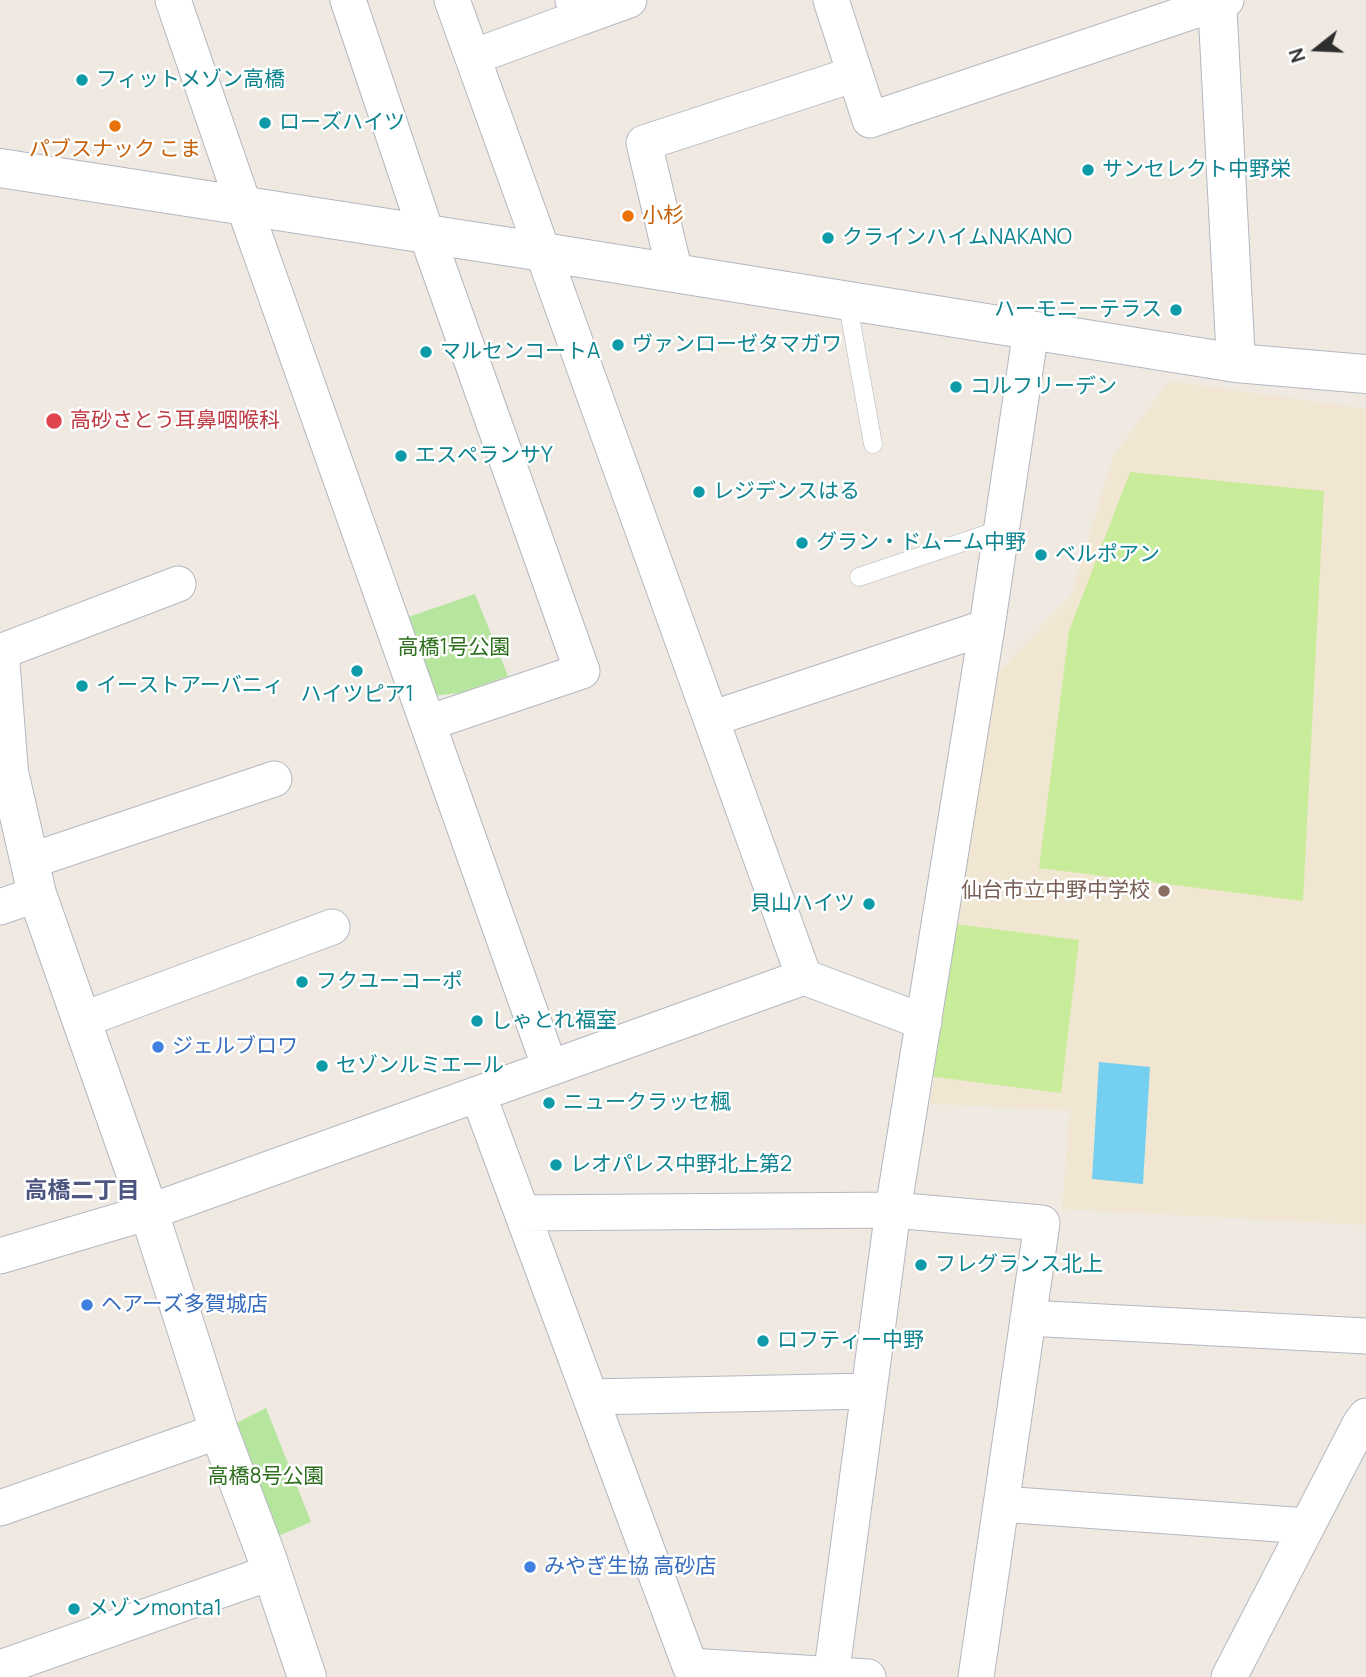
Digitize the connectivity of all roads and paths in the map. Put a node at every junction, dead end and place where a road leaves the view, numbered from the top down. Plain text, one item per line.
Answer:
1 (173, 0) edge
2 (348, 0) edge
3 (452, 0) edge
4 (629, 0) edge
5 (831, 0) edge
6 (1220, 1) edge
7 (576, 9) edge
8 (472, 57) junction
9 (855, 74) junction
10 (0, 169) edge
11 (244, 206) junction
12 (427, 235) junction
13 (543, 252) junction
14 (675, 273) junction
15 (847, 300) junction
16 (1031, 330) junction
17 (1236, 363) junction
18 (1366, 374) edge
19 (873, 444) dead end
20 (1002, 529) junction
21 (859, 577) dead end
22 (178, 584) dead end
23 (987, 627) junction
24 (0, 654) edge
25 (0, 677) edge
26 (711, 719) junction
27 (428, 723) junction
28 (274, 779) dead end
29 (34, 878) junction
30 (0, 907) edge
31 (332, 927) dead end
32 (804, 977) junction
33 (82, 1020) junction
34 (924, 1023) junction
35 (550, 1068) junction
36 (478, 1094) junction
37 (893, 1210) junction
38 (149, 1212) junction
39 (522, 1213) junction
40 (0, 1256) edge
41 (1028, 1318) junction
42 (1366, 1336) edge
43 (869, 1391) junction
44 (591, 1397) junction
45 (1366, 1416) edge
46 (219, 1431) junction
47 (1001, 1504) junction
48 (0, 1508) edge
49 (1307, 1526) junction
50 (272, 1572) junction
51 (0, 1668) edge
52 (831, 1676) edge
53 (307, 1677) edge
54 (868, 1677) edge
55 (976, 1677) edge
56 (1229, 1677) edge

1 - 11 street
2 - 12 street
3 - 8 street
4 - 7 street
5 - 9 street
6 - 9 street
6 - 17 street
7 - 8 street
8 - 13 street
9 - 14 street
10 - 11 street
11 - 12 street
11 - 27 street
12 - 13 street
12 - 27 street
13 - 14 street
13 - 26 street
14 - 15 street
15 - 16 street
15 - 19 lane
16 - 17 street
16 - 20 street
17 - 18 street
20 - 21 lane
20 - 23 street
22 - 24 street
23 - 26 street
23 - 34 street
24 - 25 street
25 - 29 street
26 - 32 street
27 - 35 street
28 - 29 street
29 - 30 street
29 - 33 street
31 - 33 street
32 - 34 street
32 - 35 street
33 - 38 street
34 - 37 street
35 - 36 street
36 - 38 street
36 - 39 street
37 - 39 street
37 - 41 street
37 - 43 street
38 - 40 street
38 - 46 street
39 - 44 street
41 - 42 street
41 - 47 street
43 - 44 street
43 - 52 street
44 - 52 street
45 - 49 street
46 - 48 street
46 - 50 street
47 - 49 street
47 - 55 street
49 - 56 street
50 - 51 street
50 - 53 street
52 - 54 street

